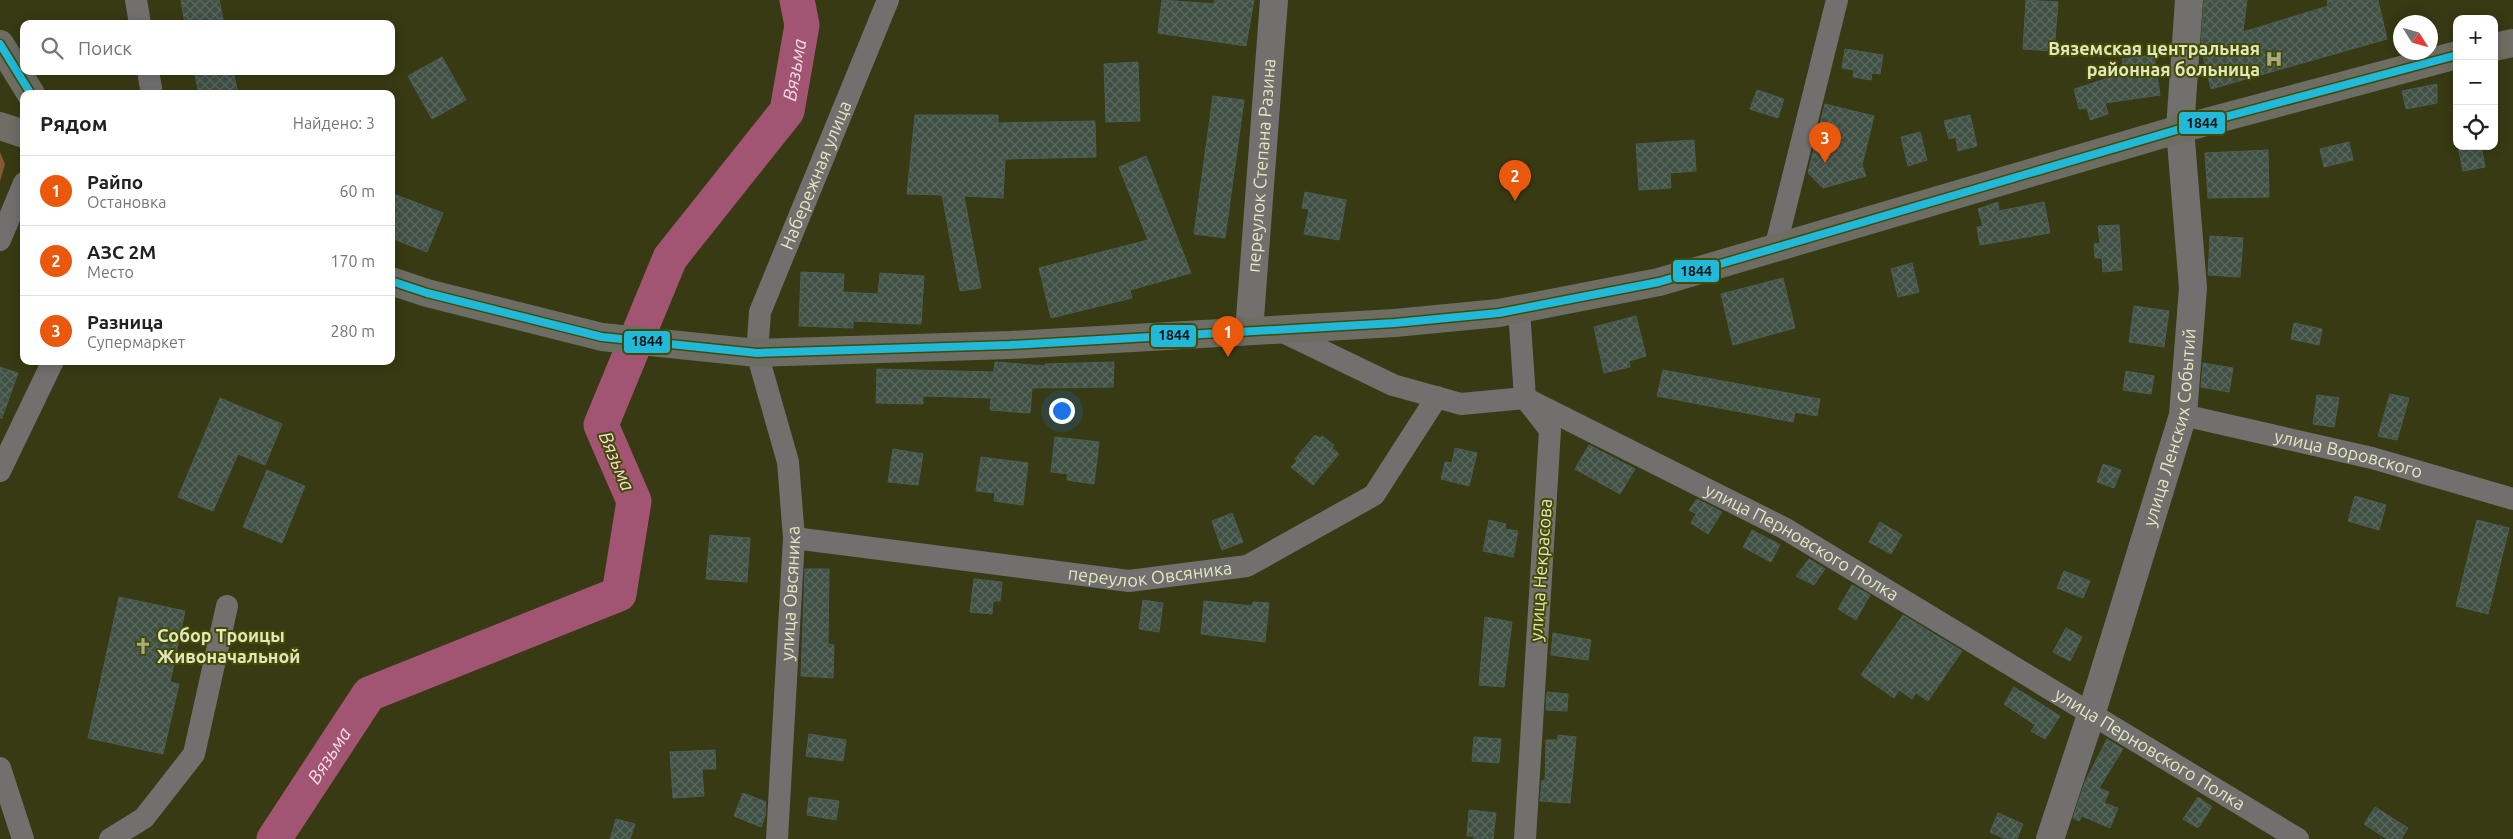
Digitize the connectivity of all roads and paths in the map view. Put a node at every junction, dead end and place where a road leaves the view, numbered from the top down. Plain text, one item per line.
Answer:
1 (136, 0) edge
2 (888, 0) edge
3 (1274, 0) edge
4 (1837, 0) edge
5 (2189, 0) edge
6 (139, 20) edge
7 (2513, 43) edge
8 (0, 44) edge
9 (2498, 45) edge
10 (2453, 56) edge
11 (149, 75) edge
12 (29, 90) edge
13 (151, 90) edge
14 (0, 126) edge
15 (2180, 129) junction
16 (20, 133) edge
17 (20, 192) edge
18 (0, 240) edge
19 (1775, 249) junction
20 (395, 282) edge
21 (1519, 310) junction
22 (1276, 329) junction
23 (1249, 331) junction
24 (757, 353) junction
25 (51, 365) edge
26 (1436, 397) junction
27 (1525, 398) junction
28 (2183, 415) junction
29 (0, 471) edge
30 (2513, 499) edge
31 (794, 538) junction
32 (227, 606) dead end
33 (2091, 715) junction
34 (0, 768) edge
35 (23, 839) edge
36 (110, 839) edge
37 (777, 839) edge
38 (1525, 839) edge
39 (2050, 839) edge
40 (2298, 839) edge

1 - 6 street
2 - 24 street, Набережная улица
3 - 23 street, переулок Степана Разина
4 - 19 street
5 - 15 street, улица Ленских Событий
7 - 9 main road
8 - 12 main road
10 - 15 main road
11 - 13 street
14 - 16 main road
15 - 19 main road
15 - 28 street, улица Ленских Событий
17 - 18 street
19 - 21 main road
20 - 24 main road
21 - 22 main road
21 - 27 street
22 - 23 main road
22 - 26 street
23 - 24 main road
24 - 31 street, улица Овсяника
25 - 29 street
26 - 27 street
26 - 31 street, переулок Овсяника
27 - 33 street, улица Перновского Полка
27 - 38 street, улица Некрасова
28 - 30 street, улица Воровского
28 - 33 street, улица Ленских Событий
31 - 37 street, улица Овсяника
32 - 36 street
33 - 39 street, улица Ленских Событий
33 - 40 street, улица Перновского Полка
34 - 35 street

